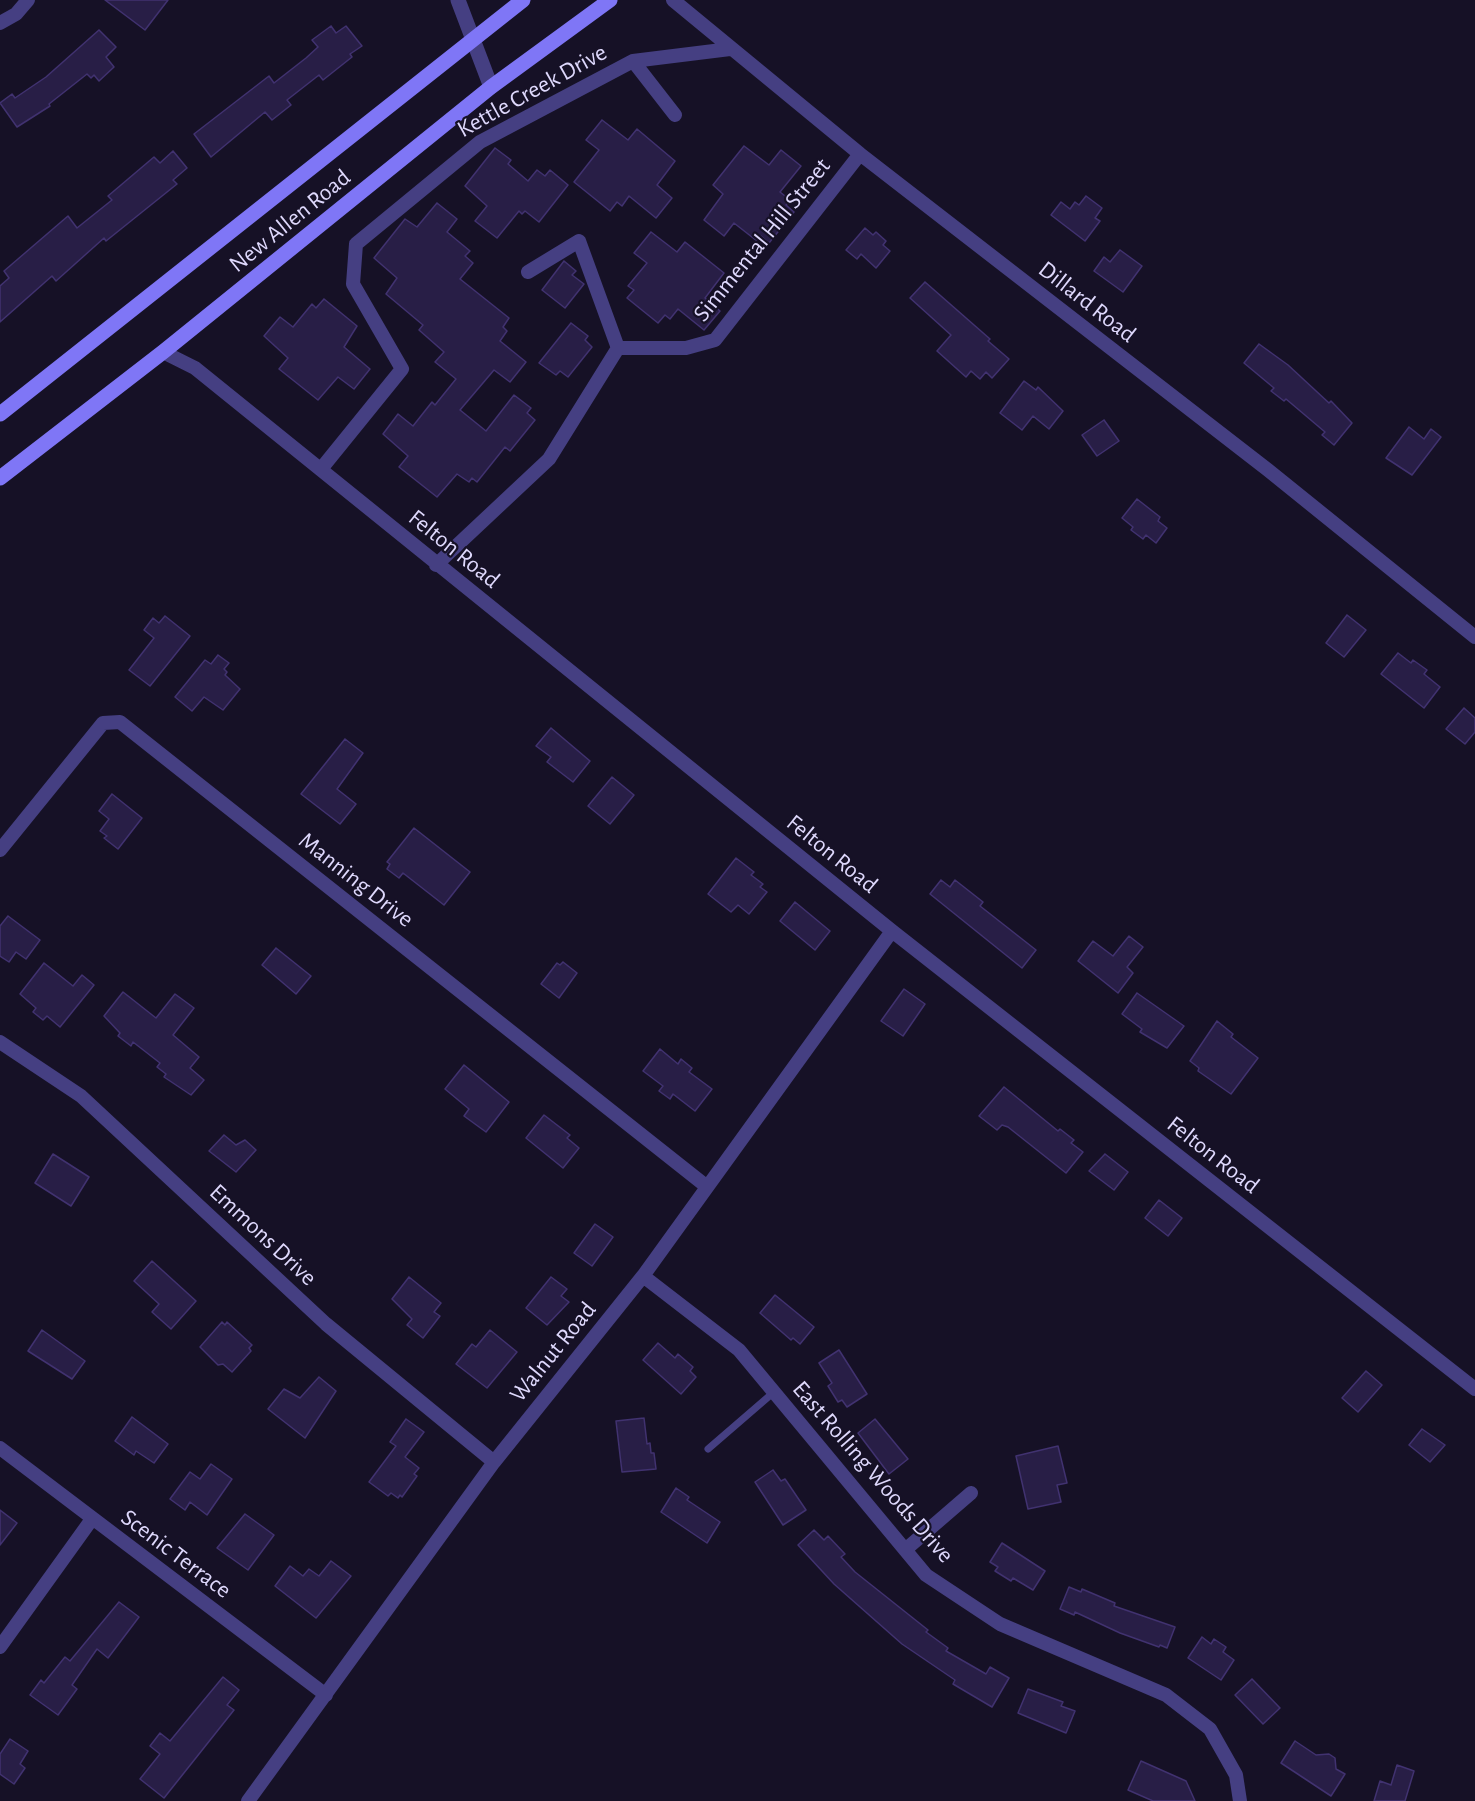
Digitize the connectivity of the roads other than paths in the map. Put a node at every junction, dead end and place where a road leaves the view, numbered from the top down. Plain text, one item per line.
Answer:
1 (28, 0) edge
2 (458, 0) edge
3 (523, 0) edge
4 (610, 0) edge
5 (673, 0) edge
6 (0, 23) edge
7 (473, 38) junction
8 (730, 49) junction
9 (633, 60) junction
10 (491, 87) junction
11 (675, 115) dead end
12 (860, 154) junction
13 (528, 272) dead end
14 (618, 348) junction
15 (163, 352) junction
16 (0, 414) edge
17 (321, 469) junction
18 (0, 478) edge
19 (436, 565) junction
20 (1475, 637) edge
21 (0, 850) edge
22 (892, 931) junction
23 (0, 1042) edge
24 (706, 1186) junction
25 (643, 1276) junction
26 (1475, 1389) edge
27 (774, 1392) junction
28 (0, 1448) edge
29 (708, 1449) dead end
30 (494, 1462) junction
31 (971, 1493) dead end
32 (92, 1519) junction
33 (905, 1550) junction
34 (0, 1647) edge
35 (326, 1695) junction
36 (248, 1801) edge
37 (1240, 1801) edge

1 - 6 street
2 - 7 street
3 - 7 main road, New Allen Road
4 - 10 main road, New Allen Road
5 - 8 street, Dillard Road
7 - 10 street
7 - 16 main road, New Allen Road
8 - 9 street, Kettle Creek Drive
8 - 12 street, Dillard Road
9 - 11 street, Kettle Creek Drive
9 - 17 street, Kettle Creek Drive
10 - 15 main road, New Allen Road
12 - 14 street, Simmental Hill Street
12 - 20 street, Dillard Road
13 - 14 street
14 - 19 street
15 - 17 street, Felton Road
15 - 18 main road, New Allen Road
17 - 19 street, Felton Road
19 - 22 street, Felton Road
21 - 24 street, Manning Drive
22 - 24 street, Walnut Road
22 - 26 street, Felton Road
23 - 30 street, Emmons Drive
24 - 25 street, Walnut Road
25 - 27 street, East Rolling Woods Drive
25 - 30 street, Walnut Road
27 - 29 lane
27 - 33 street, East Rolling Woods Drive
28 - 32 street, Scenic Terrace
30 - 35 street, Walnut Road
31 - 33 street
32 - 34 street
32 - 35 street, Scenic Terrace
33 - 37 street, East Rolling Woods Drive
35 - 36 street, Walnut Road

